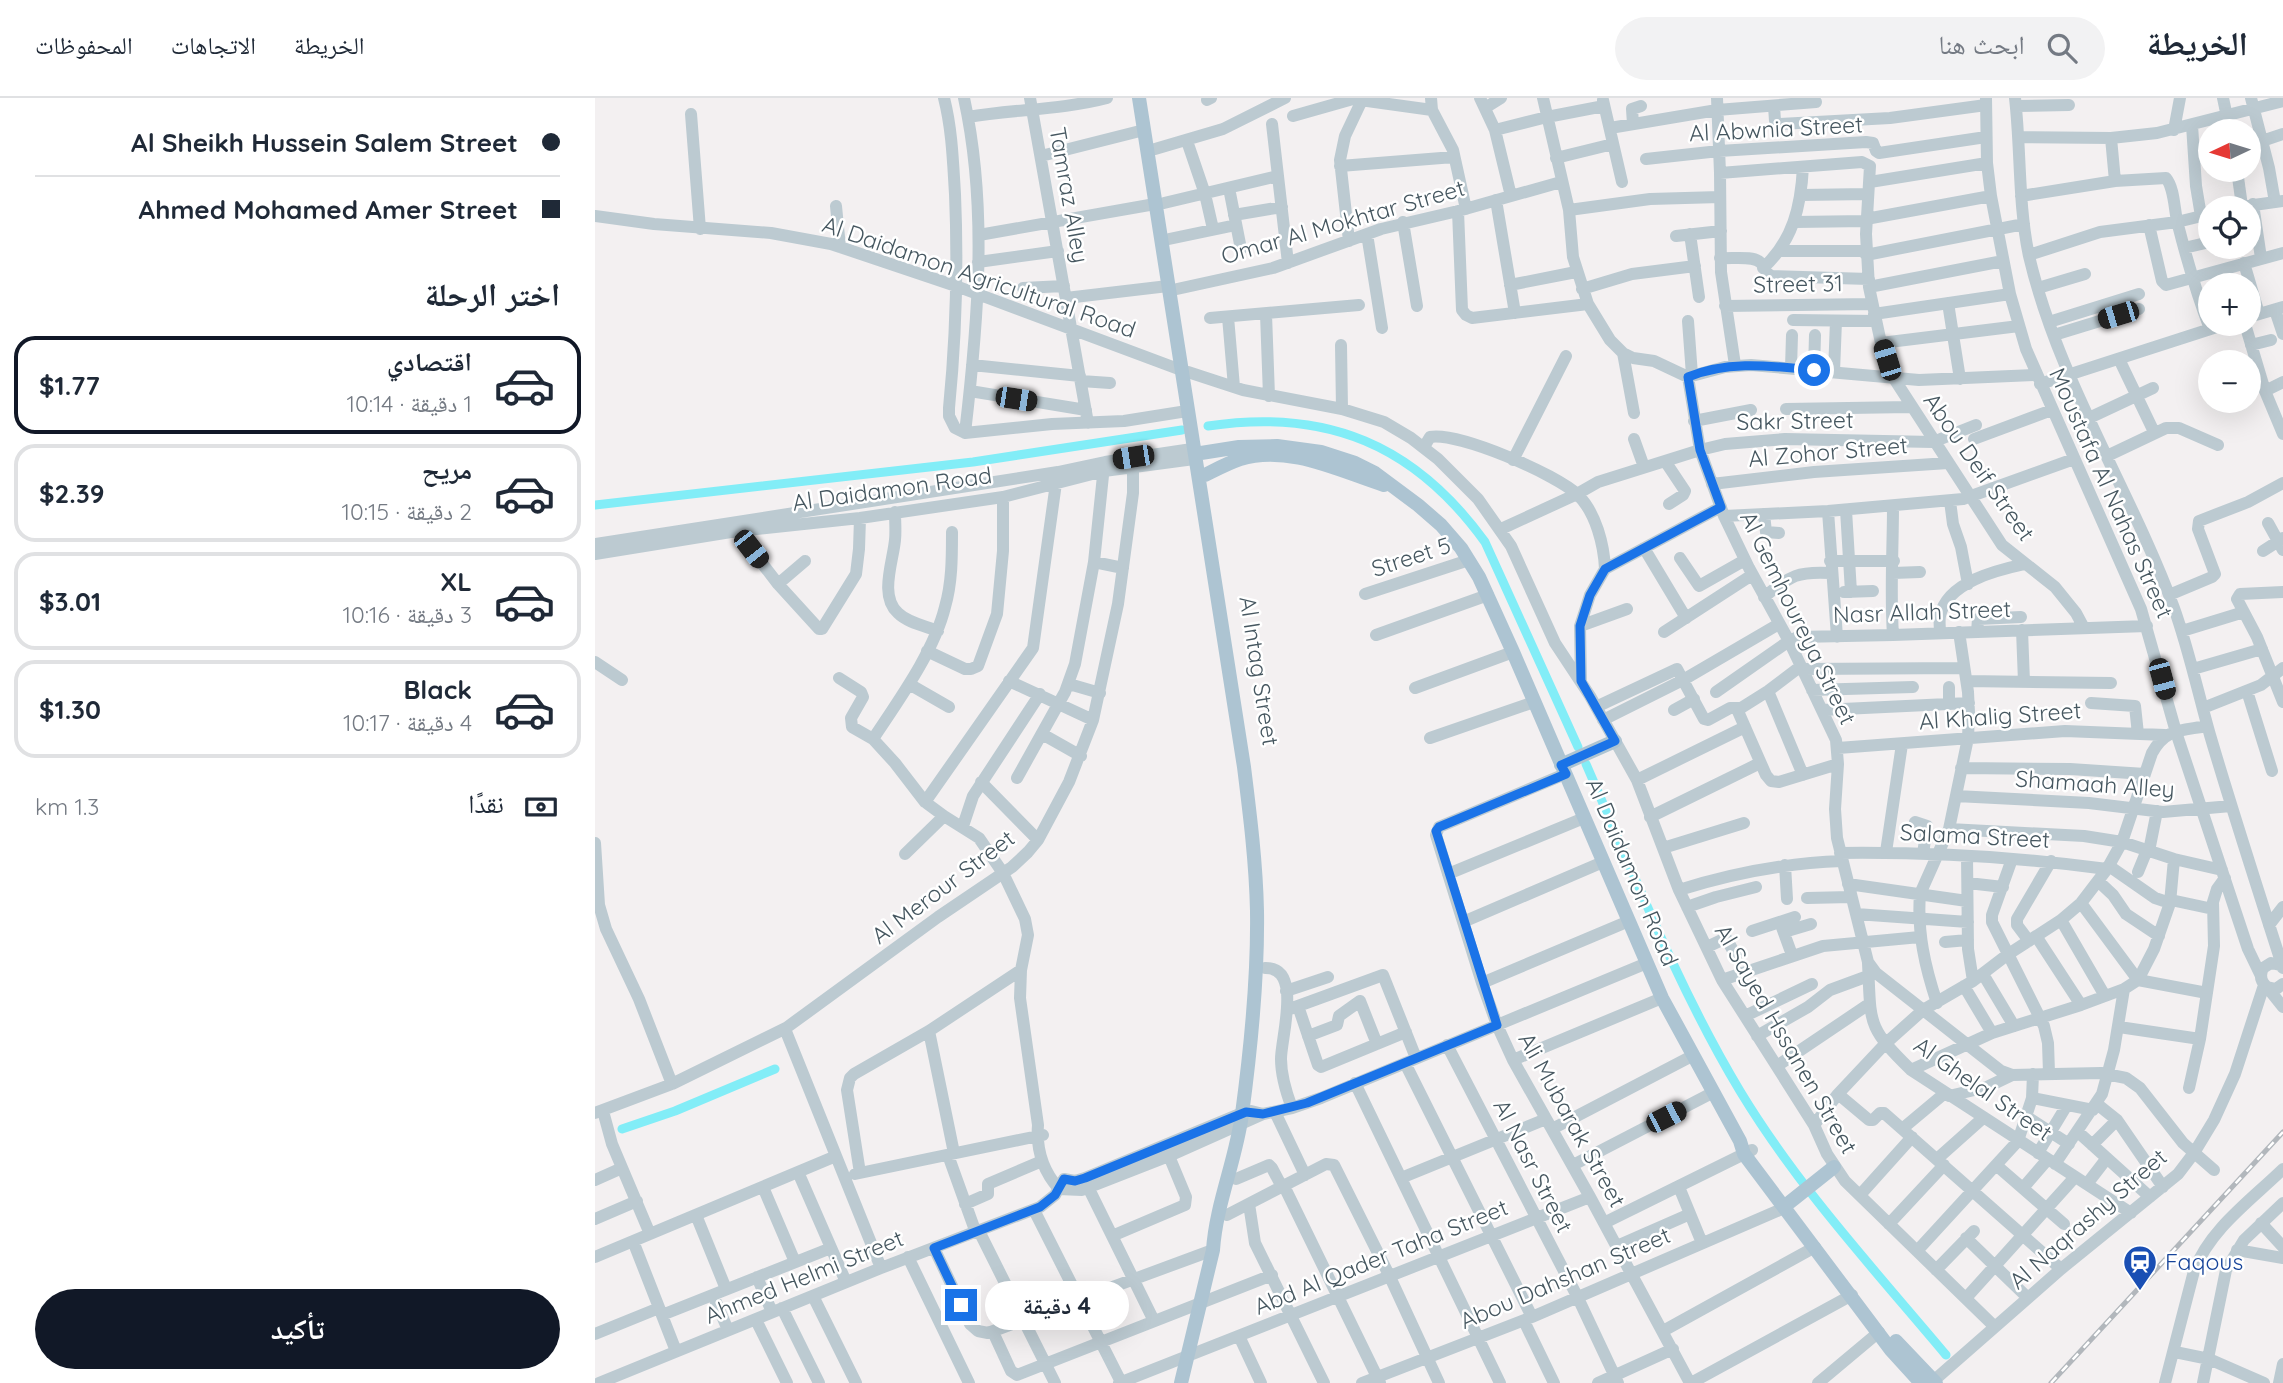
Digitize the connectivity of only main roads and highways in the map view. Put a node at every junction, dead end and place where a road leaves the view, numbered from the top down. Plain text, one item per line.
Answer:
1 (1139, 98) edge
2 (1147, 98) edge
3 (1160, 204) junction
4 (1172, 288) junction
5 (1184, 371) junction
6 (1296, 452) junction
7 (1196, 453) junction
8 (1205, 475) junction
9 (1615, 741) road end
10 (1248, 767) junction
11 (1563, 769) junction
12 (1253, 1116) junction
13 (1835, 1167) road end
14 (1790, 1203) junction
15 (1213, 1250) junction
16 (1895, 1347) junction
17 (1930, 1382) edge
18 (1181, 1383) edge

1 - 3 main road, Al Intag Street
2 - 3 main road, Al Intag Street
3 - 4 main road, Al Intag Street
3 - 4 main road, Al Intag Street
4 - 5 main road, Al Intag Street
5 - 7 main road, Al Intag Street
5 - 7 main road, Al Intag Street
6 - 7 main road, Al Daidamon Road
6 - 8 main road, Al Daidamon Road
6 - 11 main road, Al Daidamon Road
7 - 8 main road, Al Intag Street
7 - 10 main road, Al Intag Street
8 - 10 main road, Al Intag Street
9 - 11 main road
10 - 12 main road, Al Intag Street
10 - 12 main road, Al Intag Street
11 - 14 main road, Al Daidamon Road
12 - 15 main road, Al Intag Street
12 - 15 main road, Al Intag Street
13 - 14 main road
14 - 16 main road, Al Daidamon Road
14 - 16 main road, Al Daidamon Road
15 - 18 main road, Al Intag Street
16 - 17 main road, Al Daidamon Road

